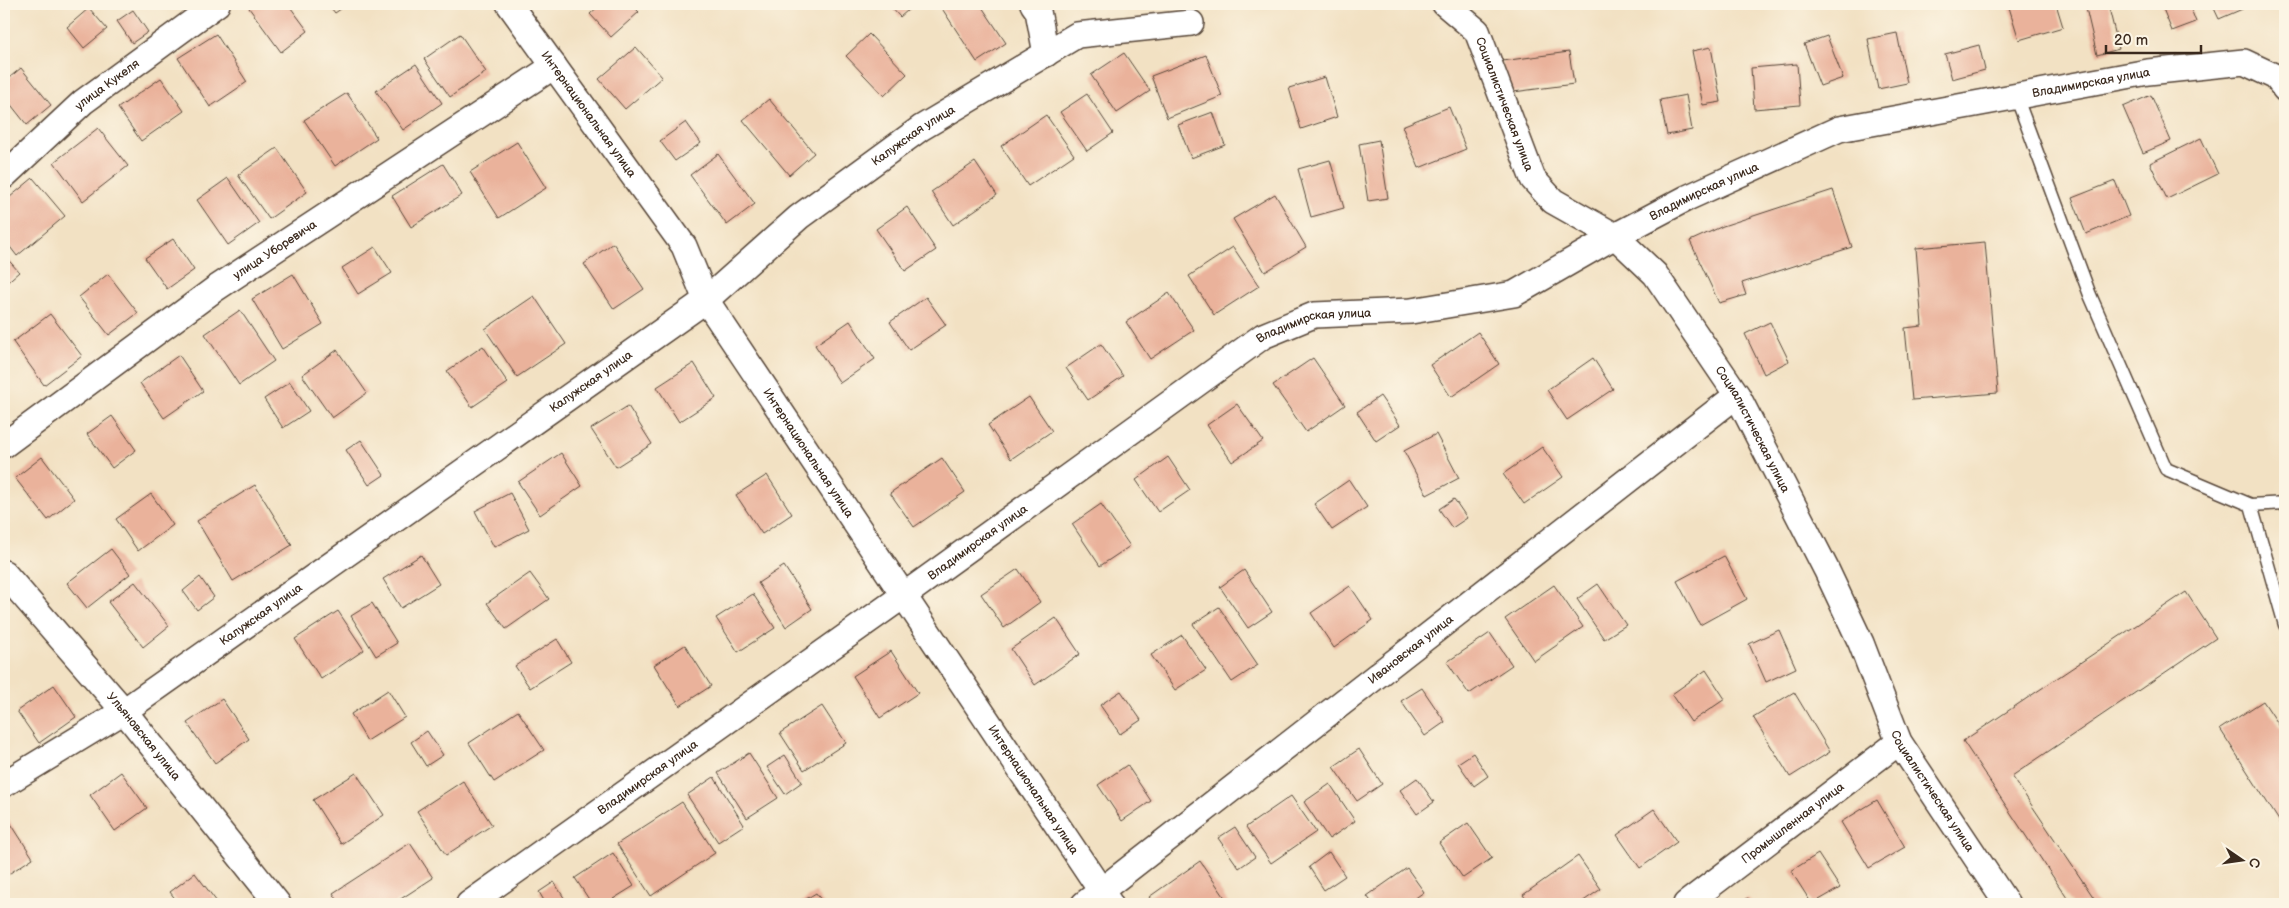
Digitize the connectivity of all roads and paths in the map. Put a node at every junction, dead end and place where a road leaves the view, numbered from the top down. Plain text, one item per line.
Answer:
1 (217, 4) edge
2 (509, 4) edge
3 (1032, 4) edge
4 (1445, 4) edge
5 (1191, 23) dead end
6 (1046, 54) junction
7 (554, 66) junction
8 (2285, 88) edge
9 (2016, 96) junction
10 (4, 176) edge
11 (1615, 236) junction
12 (706, 300) junction
13 (1738, 395) junction
14 (4, 445) edge
15 (2285, 503) edge
16 (2252, 505) junction
17 (4, 573) edge
18 (903, 596) junction
19 (2285, 625) edge
20 (124, 711) junction
21 (1899, 742) junction
22 (4, 784) edge
23 (1098, 900) edge
24 (278, 904) edge
25 (469, 904) edge
26 (1686, 904) edge
27 (2006, 904) edge

1 - 10 street, улица Кукеля
2 - 7 street, Интернациональная улица
3 - 6 street
4 - 11 street, Социалистическая улица
5 - 6 street, Калужская улица
6 - 12 street, Калужская улица
7 - 12 street, Интернациональная улица
7 - 14 street, улица Уборевича
8 - 9 street, Владимирская улица
9 - 11 street, Владимирская улица
9 - 16 lane
11 - 13 street, Социалистическая улица
11 - 18 street, Владимирская улица
12 - 18 street, Интернациональная улица
12 - 20 street, Калужская улица
13 - 21 street, Социалистическая улица
13 - 23 street, Ивановская улица
15 - 16 lane
16 - 19 lane
17 - 20 street, Ульяновская улица
18 - 23 street, Интернациональная улица
18 - 25 street, Владимирская улица
20 - 22 street, Калужская улица
20 - 24 street, Ульяновская улица
21 - 26 street, Промышленная улица
21 - 27 street, Социалистическая улица

